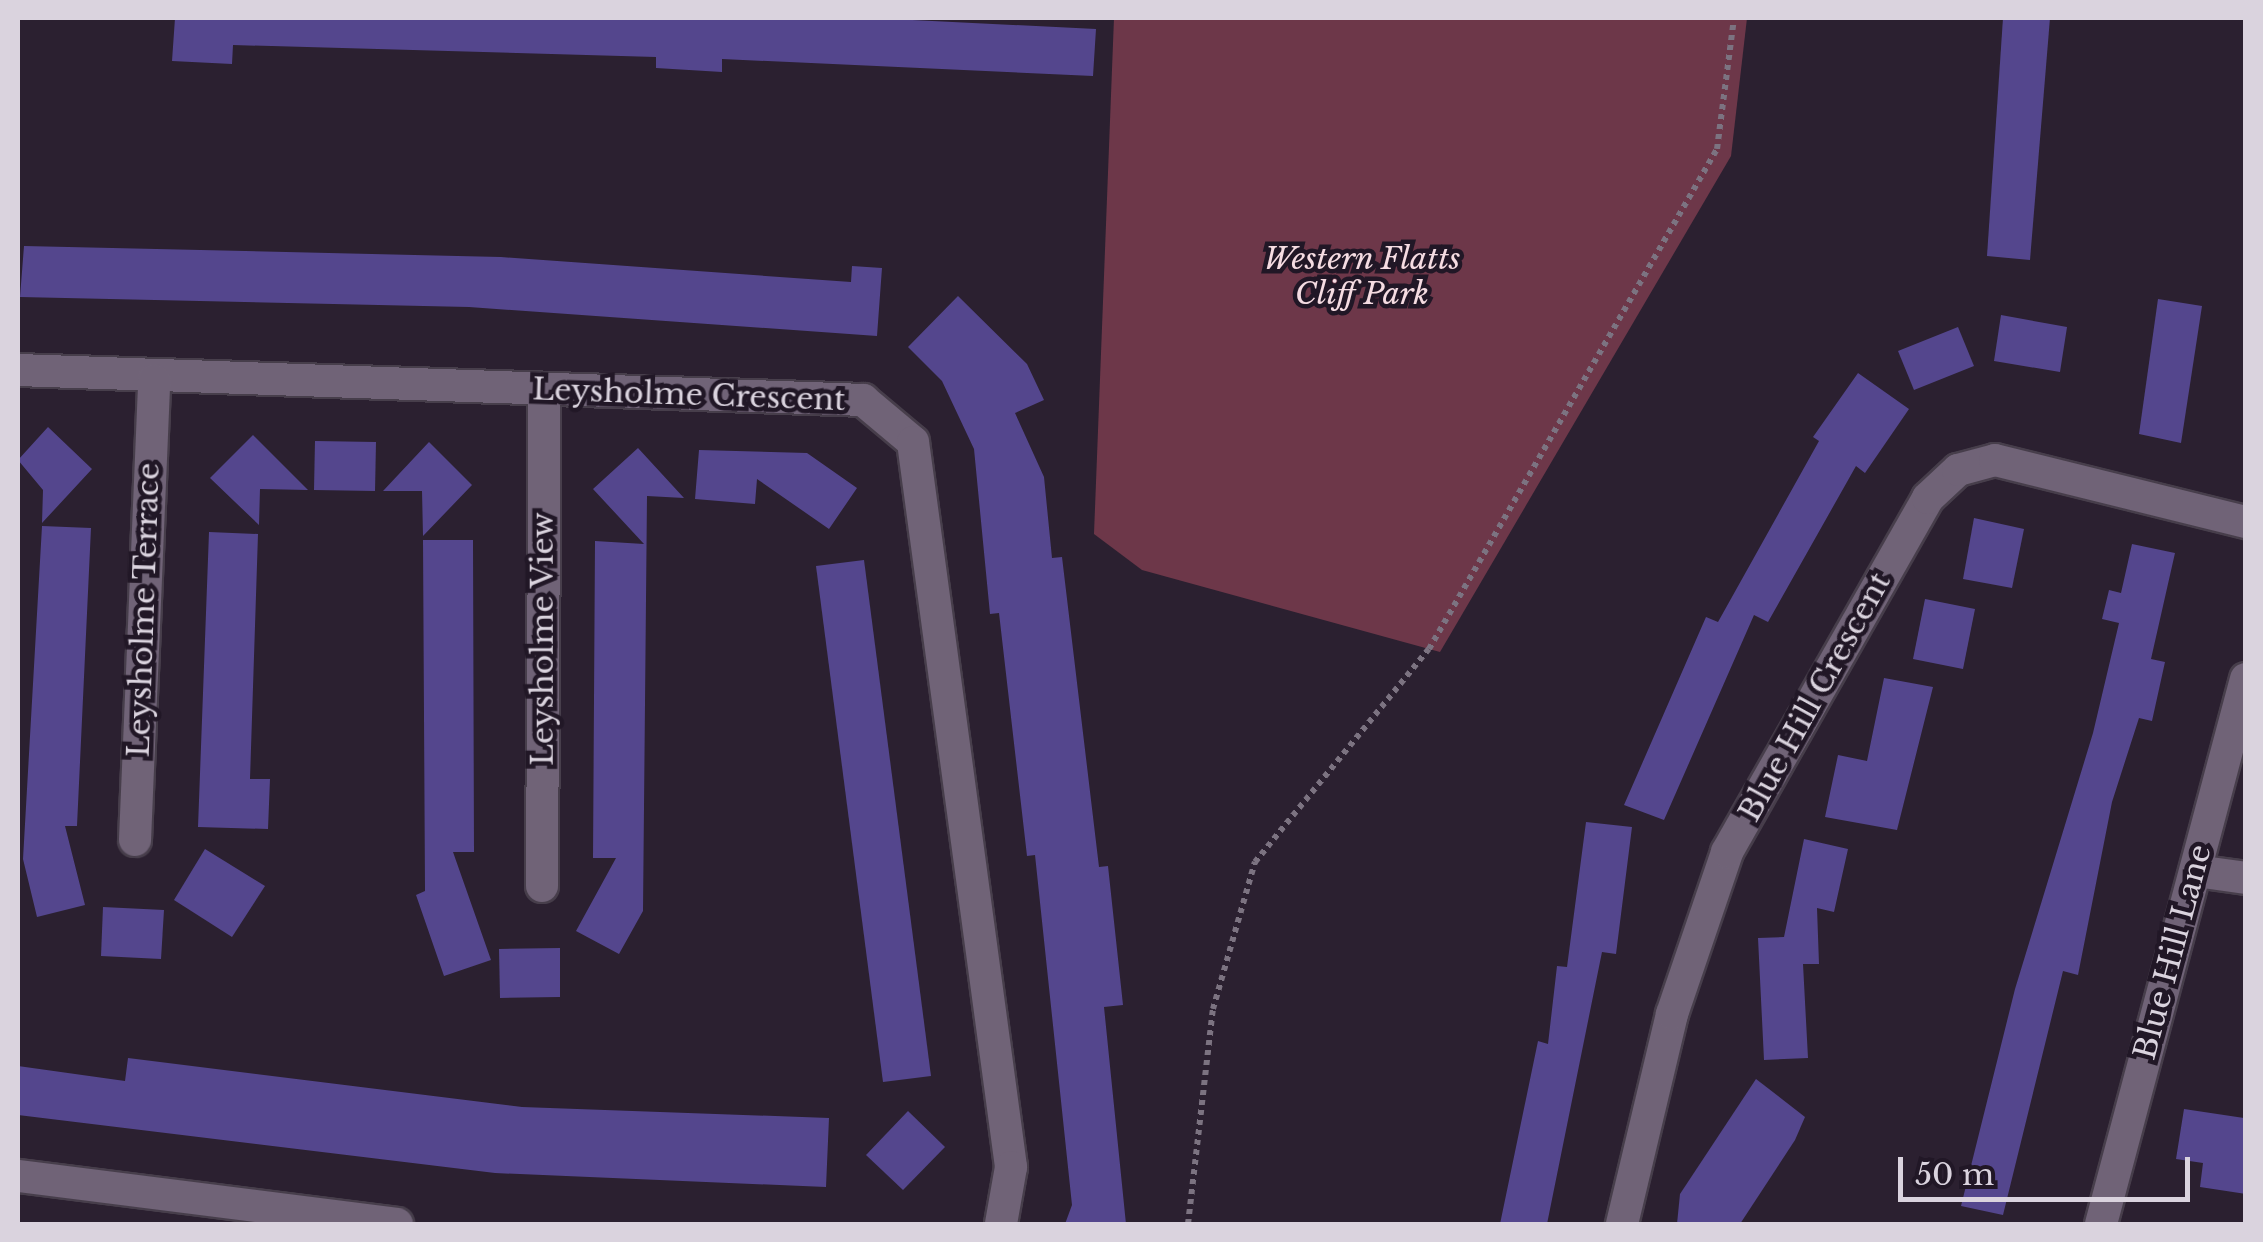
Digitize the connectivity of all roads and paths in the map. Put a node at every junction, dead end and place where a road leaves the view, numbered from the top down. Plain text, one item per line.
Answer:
1 (1734, 18) edge
2 (18, 370) edge
3 (154, 380) junction
4 (545, 391) junction
5 (2246, 522) edge
6 (2246, 679) edge
7 (135, 840) dead end
8 (2196, 871) junction
9 (2246, 878) edge
10 (542, 886) dead end
11 (18, 1176) edge
12 (397, 1224) edge
13 (1000, 1224) edge
14 (1188, 1224) edge
15 (1622, 1224) edge
16 (2102, 1224) edge

1 - 14 path
2 - 3 street, Leysholme Crescent
3 - 4 street, Leysholme Crescent
3 - 7 street, Leysholme Terrace
4 - 10 street, Leysholme View
4 - 13 street, Leysholme Crescent
5 - 15 street, Blue Hill Crescent
6 - 8 street, Blue Hill Lane
8 - 9 street
8 - 16 street, Blue Hill Lane
11 - 12 street

